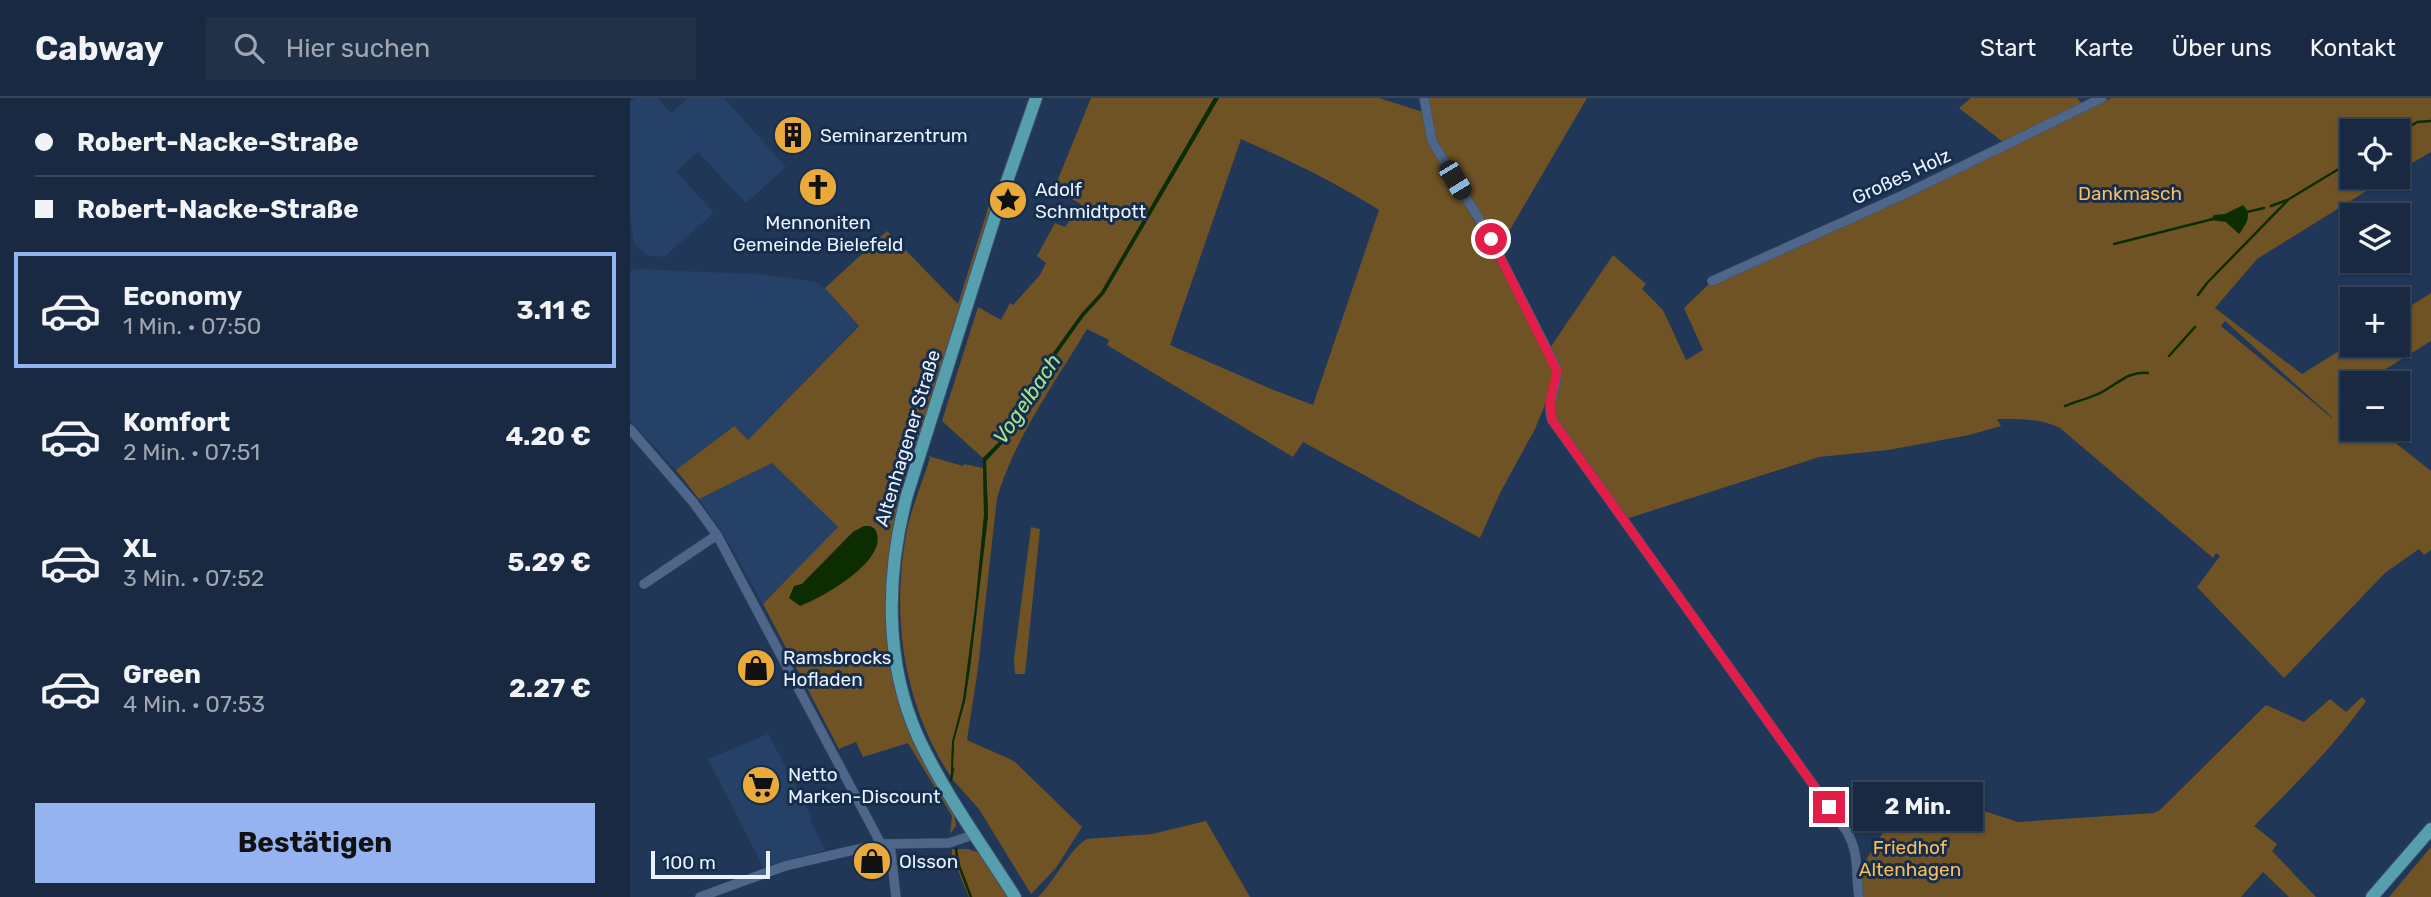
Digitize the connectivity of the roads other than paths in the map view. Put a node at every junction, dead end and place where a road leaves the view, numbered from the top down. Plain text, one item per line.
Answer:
1 (1036, 98) edge
2 (1424, 98) edge
3 (2102, 98) edge
4 (1712, 281) dead end
5 (630, 429) edge
6 (717, 535) junction
7 (644, 584) dead end
8 (2431, 829) edge
9 (976, 834) junction
10 (885, 844) junction
11 (700, 897) edge
12 (897, 897) edge
13 (1015, 897) edge
14 (1859, 897) edge
15 (2372, 897) edge

1 - 9 main road, Altenhagener Straße
2 - 14 street
3 - 4 street, Großes Holz
5 - 6 street
6 - 7 street
6 - 10 street
8 - 15 main road
9 - 10 street
9 - 13 main road, Altenhagener Straße
10 - 11 street
10 - 12 street

